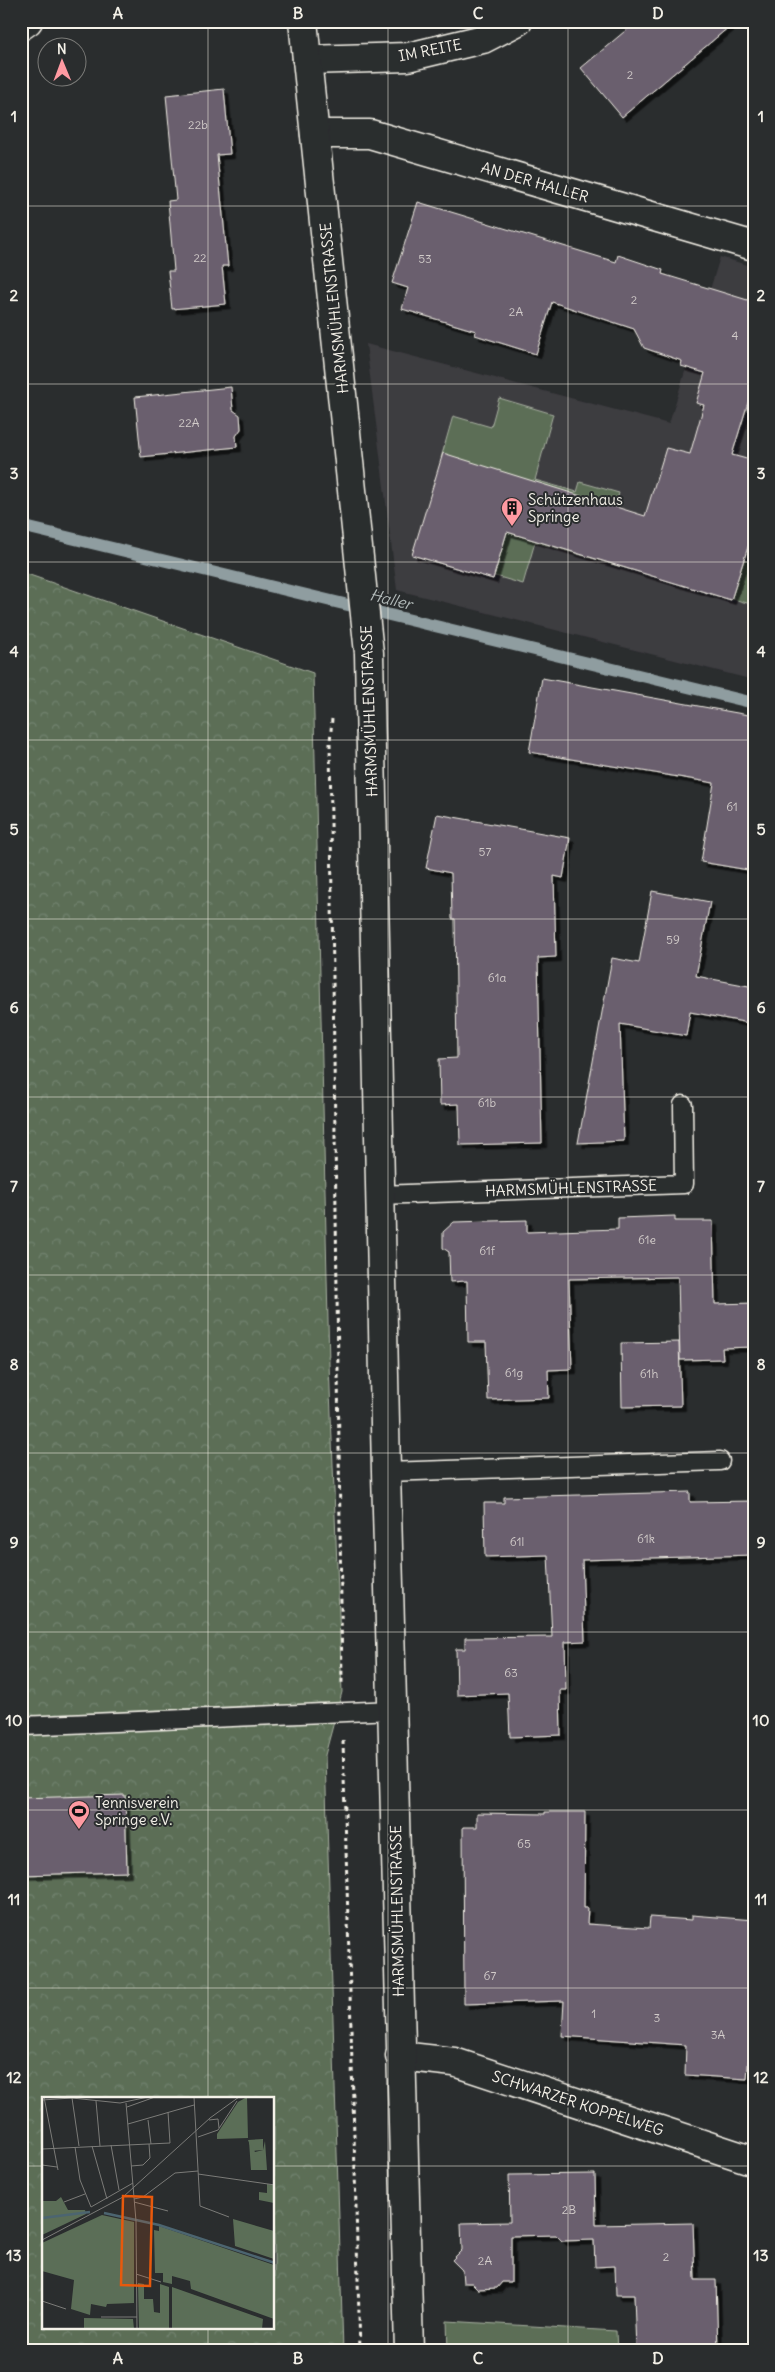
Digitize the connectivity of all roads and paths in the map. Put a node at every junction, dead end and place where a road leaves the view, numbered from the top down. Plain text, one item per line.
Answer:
1 (28, 21) edge
2 (304, 21) edge
3 (518, 21) edge
4 (21, 26) edge
5 (307, 60) junction
6 (315, 134) junction
7 (754, 246) edge
8 (332, 715) dead end
9 (683, 1105) dead end
10 (380, 1195) junction
11 (720, 1460) dead end
12 (386, 1472) junction
13 (393, 1710) junction
14 (343, 1711) junction
15 (21, 1726) edge
16 (400, 2056) junction
17 (754, 2161) edge
18 (360, 2351) edge
19 (409, 2351) edge

1 - 4 main road
2 - 5 main road, HARMSMÜHLENSTRASSE
3 - 5 main road, IM REITE
5 - 6 main road, HARMSMÜHLENSTRASSE
6 - 7 main road, AN DER HALLER
6 - 10 main road, HARMSMÜHLENSTRASSE
8 - 14 path
9 - 10 lane, HARMSMÜHLENSTRASSE
10 - 12 main road, HARMSMÜHLENSTRASSE
11 - 12 lane
12 - 13 main road, HARMSMÜHLENSTRASSE
13 - 14 lane
13 - 16 main road, HARMSMÜHLENSTRASSE
14 - 15 lane
14 - 18 path
16 - 17 main road, SCHWARZER KOPPELWEG
16 - 19 main road, HARMSMÜHLENSTRASSE

